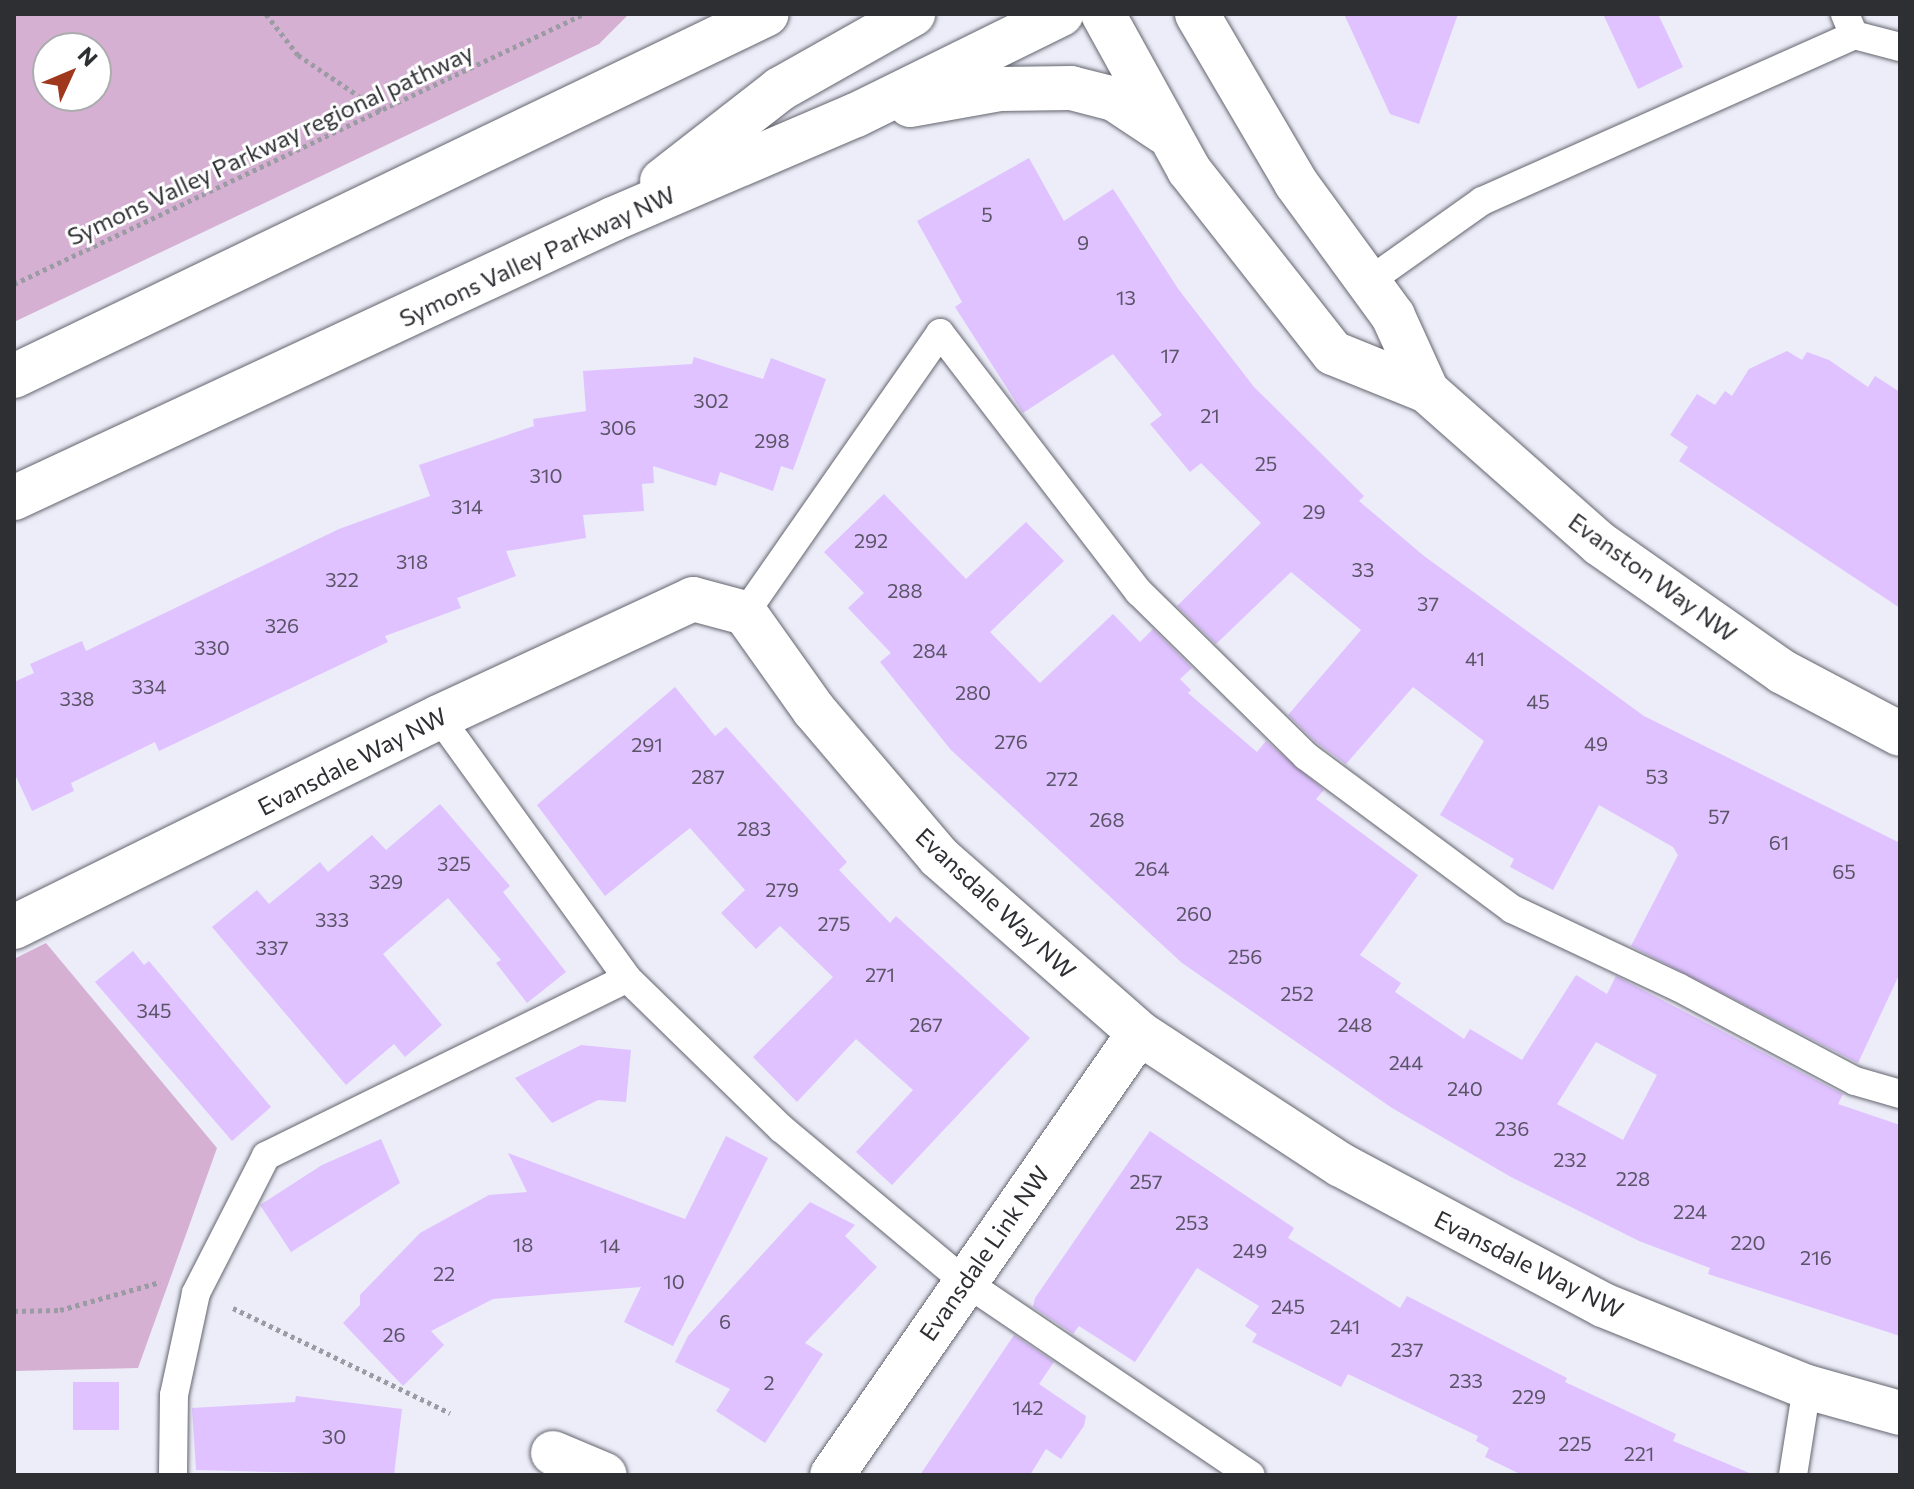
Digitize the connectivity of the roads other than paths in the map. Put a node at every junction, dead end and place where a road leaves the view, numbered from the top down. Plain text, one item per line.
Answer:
1 (767, 14) edge
2 (913, 14) edge
3 (1061, 14) edge
4 (1103, 14) edge
5 (1197, 14) edge
6 (1850, 25) edge
7 (1900, 47) edge
8 (856, 115) junction
9 (1170, 135) junction
10 (613, 219) junction
11 (1368, 282) junction
12 (14, 376) edge
13 (1427, 391) junction
14 (14, 498) edge
15 (745, 613) junction
16 (439, 717) junction
17 (1900, 734) edge
18 (14, 927) edge
19 (627, 978) junction
20 (1139, 1033) junction
21 (1900, 1094) edge
22 (964, 1281) junction
23 (1807, 1387) junction
24 (1900, 1413) edge
25 (553, 1453) dead end
26 (1234, 1470) edge
27 (173, 1475) edge
28 (605, 1475) edge
29 (832, 1475) edge
30 (1793, 1475) edge

1 - 12 street
2 - 10 street
3 - 8 street, Symons Valley Parkway NW
4 - 9 street, Evanston Way NW
5 - 11 street, Evanston Way NW
6 - 7 lane
6 - 11 lane
8 - 9 street
8 - 10 street, Symons Valley Parkway NW
9 - 13 street, Evanston Way NW
10 - 14 street, Symons Valley Parkway NW
11 - 13 street, Evanston Way NW
13 - 17 street, Evanston Way NW
15 - 16 street, Evansdale Way NW
15 - 20 street, Evansdale Way NW
15 - 21 lane
16 - 18 street, Evansdale Way NW
16 - 19 lane
19 - 22 lane
19 - 27 lane
20 - 22 street, Evansdale Link NW
20 - 23 street, Evansdale Way NW
22 - 26 lane
22 - 29 street, Evansdale Link NW
23 - 24 street, Evansdale Way NW
23 - 30 lane
25 - 28 street

